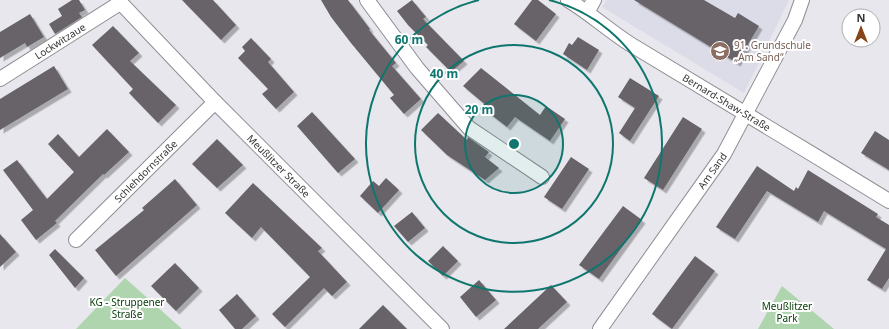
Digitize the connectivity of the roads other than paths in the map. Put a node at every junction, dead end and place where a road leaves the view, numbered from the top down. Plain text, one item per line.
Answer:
1 (367, 0) edge
2 (568, 0) edge
3 (802, 0) edge
4 (119, 1) edge
5 (591, 5) edge
6 (0, 79) edge
7 (215, 102) junction
8 (747, 113) junction
9 (542, 177) dead end
10 (889, 201) edge
11 (76, 240) dead end
12 (442, 329) edge
13 (600, 329) edge

1 - 9 street
2 - 5 street, Bernard-Shaw-Straße
3 - 8 street, Am Sand
4 - 6 street, Lockwitzaue
4 - 7 street, Meußlitzer Straße
5 - 8 street, Bernard-Shaw-Straße
7 - 11 street, Schlehdornstraße
7 - 12 street, Meußlitzer Straße
8 - 10 street, Bernard-Shaw-Straße
8 - 13 street, Am Sand

